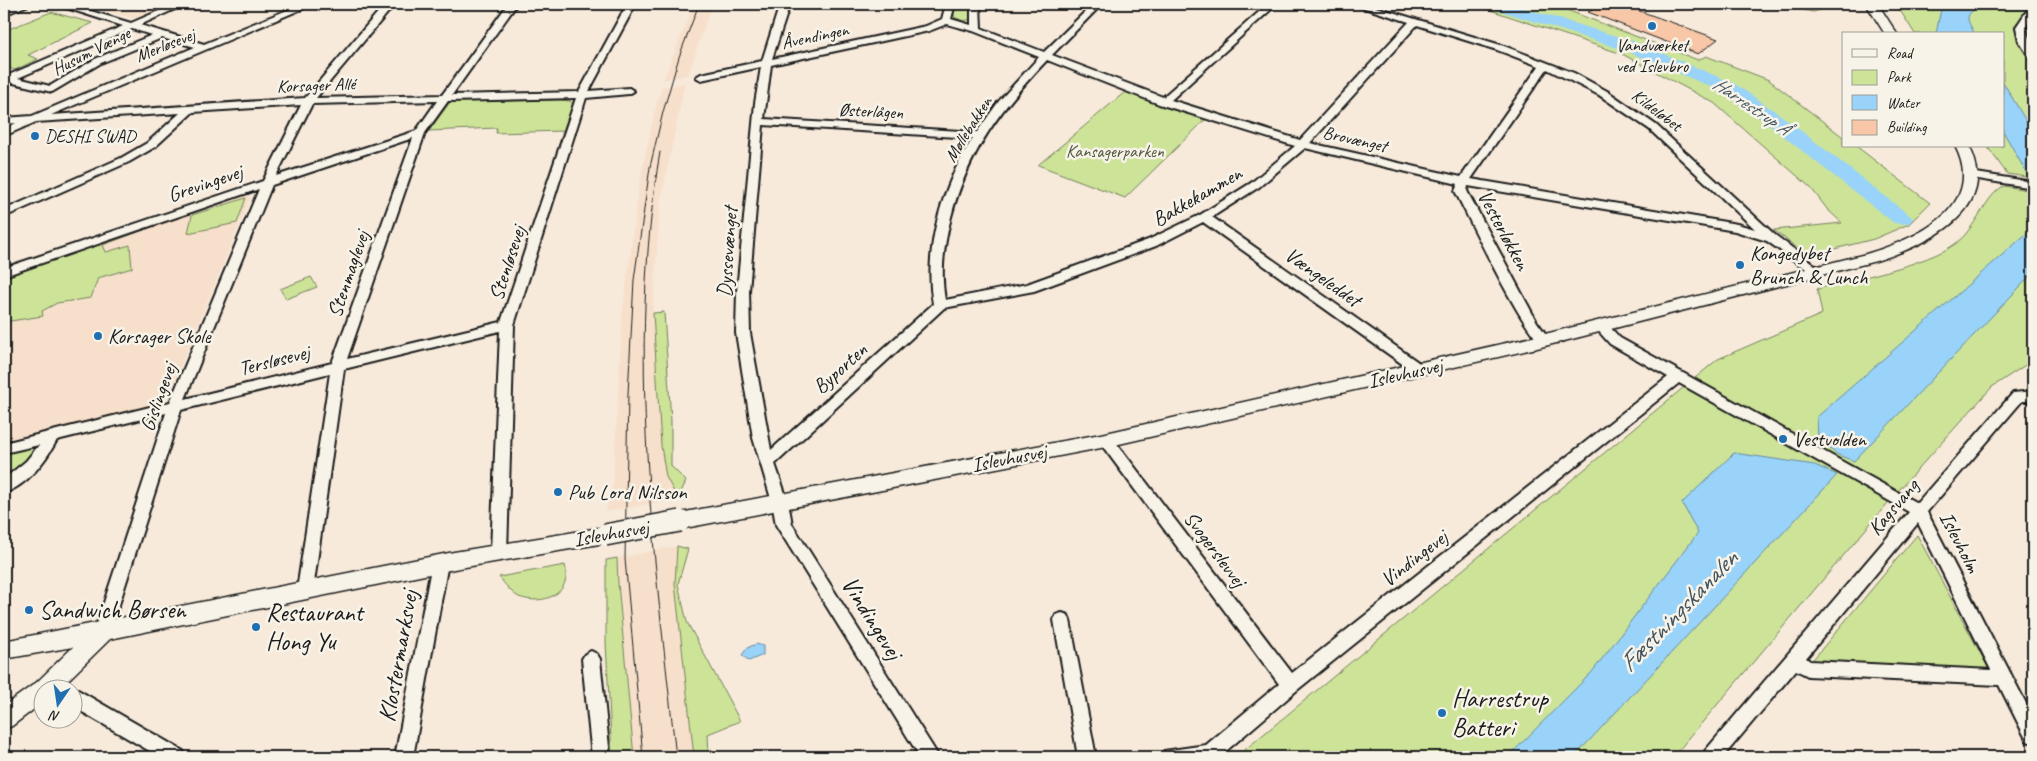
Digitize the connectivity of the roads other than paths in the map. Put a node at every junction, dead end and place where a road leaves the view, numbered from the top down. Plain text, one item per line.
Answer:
1 (26, 4) edge
2 (58, 4) edge
3 (182, 4) edge
4 (310, 4) edge
5 (390, 4) edge
6 (512, 4) edge
7 (632, 4) edge
8 (785, 4) edge
9 (950, 4) edge
10 (976, 4) edge
11 (1098, 4) edge
12 (1273, 4) edge
13 (1357, 4) edge
14 (1872, 4) edge
15 (2033, 8) edge
16 (4, 12) edge
17 (946, 21) junction
18 (1414, 22) junction
19 (129, 25) junction
20 (976, 29) junction
21 (1890, 32) edge
22 (160, 35) junction
23 (204, 47) junction
24 (2033, 56) edge
25 (1047, 57) junction
26 (766, 63) junction
27 (1545, 65) junction
28 (702, 77) dead end
29 (6, 80) edge
30 (629, 91) dead end
31 (582, 95) junction
32 (446, 98) junction
33 (308, 101) junction
34 (1163, 102) junction
35 (191, 108) junction
36 (34, 119) junction
37 (4, 122) edge
38 (759, 122) junction
39 (4, 133) edge
40 (420, 133) junction
41 (980, 135) junction
42 (1302, 145) junction
43 (1963, 148) edge
44 (1970, 175) junction
45 (1464, 180) junction
46 (267, 183) junction
47 (2033, 185) edge
48 (4, 214) edge
49 (1204, 217) junction
50 (1772, 238) junction
51 (1818, 271) junction
52 (4, 272) edge
53 (940, 305) junction
54 (507, 325) junction
55 (1601, 326) junction
56 (1544, 340) junction
57 (338, 366) junction
58 (1420, 370) junction
59 (1678, 376) junction
60 (2033, 396) edge
61 (174, 407) junction
62 (52, 436) junction
63 (1106, 440) junction
64 (4, 448) edge
65 (768, 462) junction
66 (4, 488) edge
67 (780, 502) junction
68 (1919, 511) junction
69 (499, 552) junction
70 (440, 563) junction
71 (305, 590) junction
72 (1062, 620) dead end
73 (102, 633) junction
74 (4, 650) edge
75 (591, 659) dead end
76 (1793, 660) junction
77 (59, 678) edge
78 (2004, 678) junction
79 (1290, 684) junction
80 (32, 700) edge
81 (82, 702) edge
82 (4, 719) edge
83 (2033, 734) edge
84 (176, 757) edge
85 (404, 757) edge
86 (601, 757) edge
87 (930, 757) edge
88 (1087, 757) edge
89 (1171, 757) edge
90 (1712, 757) edge

1 - 16 street
2 - 19 street
3 - 19 street, Husum Vænge
4 - 23 street, Merløsevej
5 - 33 street, Gislingevej
6 - 32 street, Stenmaglevej
7 - 31 street, Stenløsevej
8 - 26 street, Dyssevænget
9 - 17 street
10 - 20 street
11 - 25 street, Møllebakken
12 - 34 street
13 - 18 street, Kildeløbet
14 - 21 street
15 - 24 street
17 - 20 street, Brovænget
17 - 26 street, Åvendingen
18 - 27 street, Kildeløbet
18 - 42 street, Bakkekammen
19 - 22 street
19 - 29 street, Husum Vænge
20 - 25 street, Brovænget
22 - 23 street
22 - 29 street, Husum Vænge
23 - 36 street, Merløsevej
25 - 34 street, Brovænget
25 - 41 street, Møllebakken
26 - 28 street, Åvendingen
26 - 38 street, Dyssevænget
27 - 45 street, Vesterløkken
27 - 50 street, Kildeløbet
30 - 31 street, Korsager Allé
31 - 32 street, Korsager Allé
31 - 54 street, Stenløsevej
32 - 33 street, Korsager Allé
32 - 40 street, Stenmaglevej
33 - 35 street, Korsager Allé
33 - 46 street, Gislingevej
34 - 42 street, Brovænget
35 - 36 street, Korsager Allé
35 - 48 street
36 - 37 street, Korsager Allé
36 - 39 street, Merløsevej
38 - 41 street, Østerlågen
38 - 65 street, Dyssevænget
40 - 46 street, Grevingevej
40 - 57 street, Stenmaglevej
41 - 53 street, Møllebakken
42 - 45 street, Brovænget
42 - 49 street, Bakkekammen
43 - 44 street
44 - 47 street
44 - 51 street, Islevhusvej
45 - 50 street, Brovænget
45 - 56 street, Vesterløkken
46 - 52 street, Grevingevej
46 - 61 street, Gislingevej
49 - 53 street, Bakkekammen
49 - 58 street, Vængeleddet
50 - 51 street, Kildeløbet
51 - 55 street, Islevhusvej
53 - 65 street, Byporten
54 - 57 street, Tersløsevej
54 - 69 street, Stenløsevej
55 - 56 street, Islevhusvej
55 - 59 street, Islevholm
56 - 58 street, Islevhusvej
57 - 61 street, Tersløsevej
57 - 71 street, Stenmaglevej
58 - 63 street, Islevhusvej
59 - 68 street, Islevholm
59 - 79 street, Vindingevej
60 - 68 street, Kagsvang
61 - 62 street, Tersløsevej
61 - 73 street, Gislingevej
62 - 64 street, Tersløsevej
62 - 66 street
63 - 67 street, Islevhusvej
63 - 79 street, Svogerslevvej
65 - 67 street, Dyssevænget
67 - 69 street, Islevhusvej, bridge
67 - 87 street, Vindingevej
68 - 76 street, Kagsvang
68 - 78 street, Islevholm
69 - 70 street, Islevhusvej
70 - 71 street, Islevhusvej
70 - 85 street, Klostermarksvej
71 - 73 street, Islevhusvej
72 - 88 street
73 - 74 street, Islevhusvej
73 - 77 street
75 - 86 street
76 - 78 street
76 - 90 street, Kagsvang
78 - 83 street, Islevholm
79 - 89 street, Vindingevej
80 - 82 street
81 - 84 street

